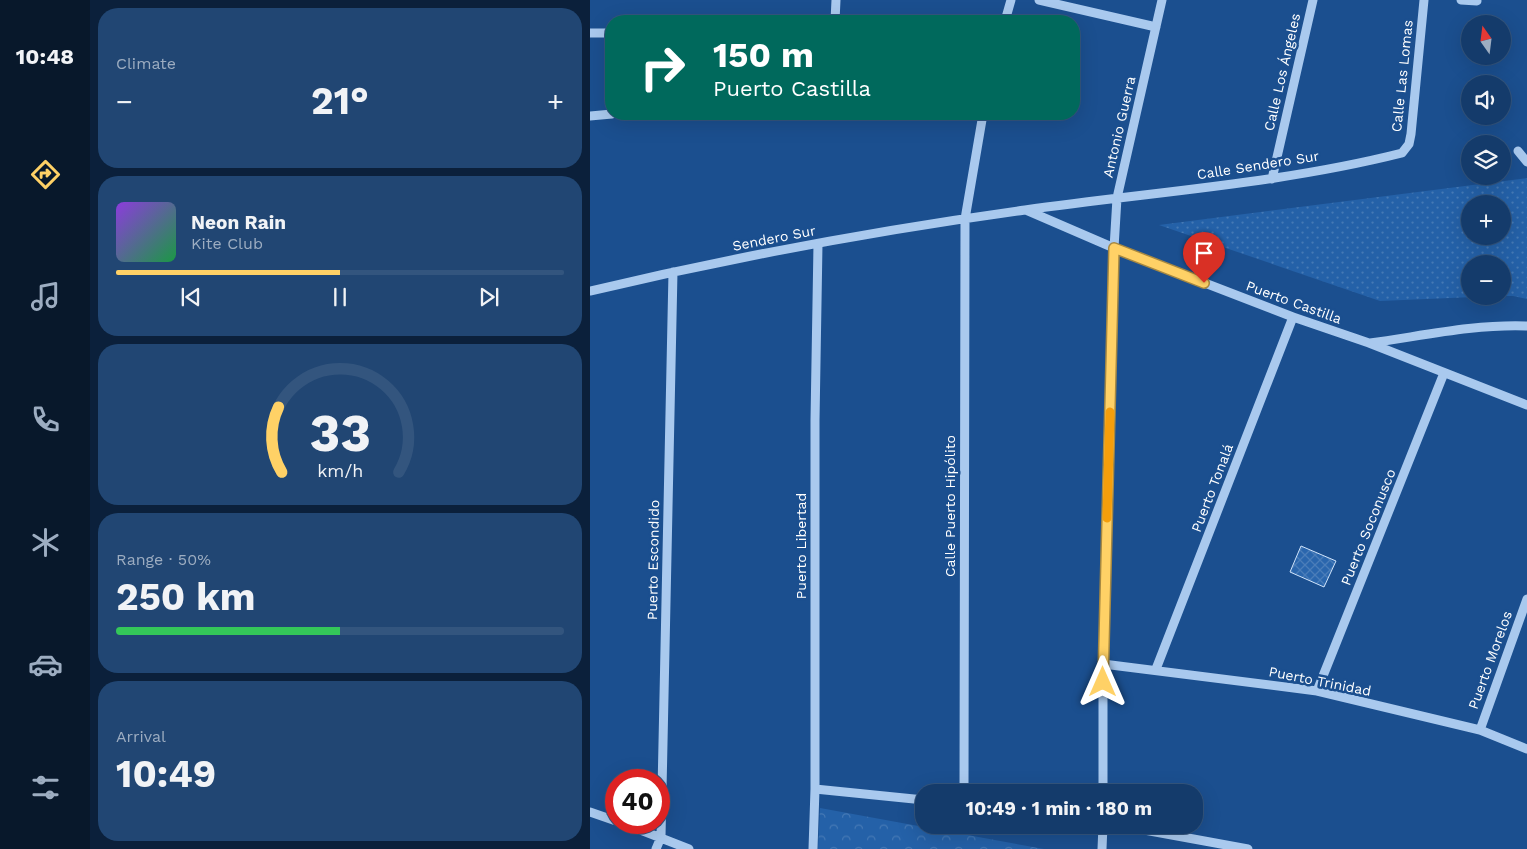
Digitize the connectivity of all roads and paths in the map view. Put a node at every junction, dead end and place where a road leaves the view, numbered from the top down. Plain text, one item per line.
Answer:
1 (836, 0) edge
2 (1011, 0) edge
3 (1039, 0) edge
4 (1162, 0) edge
5 (1313, 0) edge
6 (1424, 0) edge
7 (1461, 0) edge
8 (1477, 1) edge
9 (835, 15) edge
10 (1007, 15) edge
11 (1156, 27) junction
12 (590, 33) edge
13 (605, 33) edge
14 (605, 115) edge
15 (590, 116) edge
16 (981, 120) edge
17 (1518, 151) dead end
18 (1402, 153) joint
19 (1527, 162) edge
20 (1272, 179) junction
21 (1116, 198) junction
22 (1025, 210) junction
23 (965, 219) junction
24 (818, 244) junction
25 (1114, 248) junction
26 (673, 272) junction
27 (590, 291) edge
28 (1293, 317) junction
29 (1527, 326) edge
30 (1369, 343) junction
31 (1444, 373) junction
32 (1527, 405) edge
33 (1527, 599) edge
34 (1103, 664) junction
35 (1156, 669) junction
36 (1317, 691) junction
37 (1480, 730) junction
38 (1527, 749) edge
39 (964, 784) edge
40 (1103, 784) edge
41 (815, 789) junction
42 (915, 799) edge
43 (590, 812) edge
44 (605, 817) edge
45 (652, 834) edge
46 (1103, 834) edge
47 (1166, 834) edge
48 (661, 837) junction
49 (656, 849) edge
50 (689, 849) edge
51 (813, 849) edge
52 (1102, 849) edge
53 (1248, 849) edge

1 - 9 street
2 - 10 street
3 - 11 street
4 - 11 street, Antonio Guerra
5 - 20 street, Calle Los Ángeles
6 - 18 street, Calle Las Lomas
7 - 8 street
11 - 21 street, Antonio Guerra
12 - 13 street
14 - 15 street
16 - 23 street, Calle Puerto Hipólito
17 - 19 street
18 - 20 street, Calle Sendero Sur
20 - 21 street, Calle Sendero Sur
21 - 22 street, Antonio Guerra
21 - 25 street
22 - 23 street, Antonio Guerra
22 - 25 street, Puerto Castilla
23 - 24 street, Sendero Sur
23 - 39 street, Calle Puerto Hipólito
24 - 26 street, Sendero Sur
24 - 41 street, Puerto Libertad
25 - 28 street, Puerto Castilla
25 - 34 street
26 - 27 street, Sendero Sur
26 - 48 street, Puerto Escondido
28 - 30 street, Puerto Castilla
28 - 35 street, Puerto Tonalá
29 - 30 street
30 - 31 street, Puerto Castilla
31 - 32 street, Puerto Castilla
31 - 36 street, Puerto Soconusco
33 - 37 street, Puerto Morelos
34 - 35 street, Puerto Trinidad
34 - 40 street
35 - 36 street, Puerto Trinidad
36 - 37 street, Puerto Trinidad
37 - 38 street, Puerto Trinidad
41 - 42 street
41 - 51 street, Puerto Libertad
43 - 44 street
45 - 48 street
46 - 52 street
47 - 53 street
48 - 49 street, Puerto Escondido
48 - 50 street

